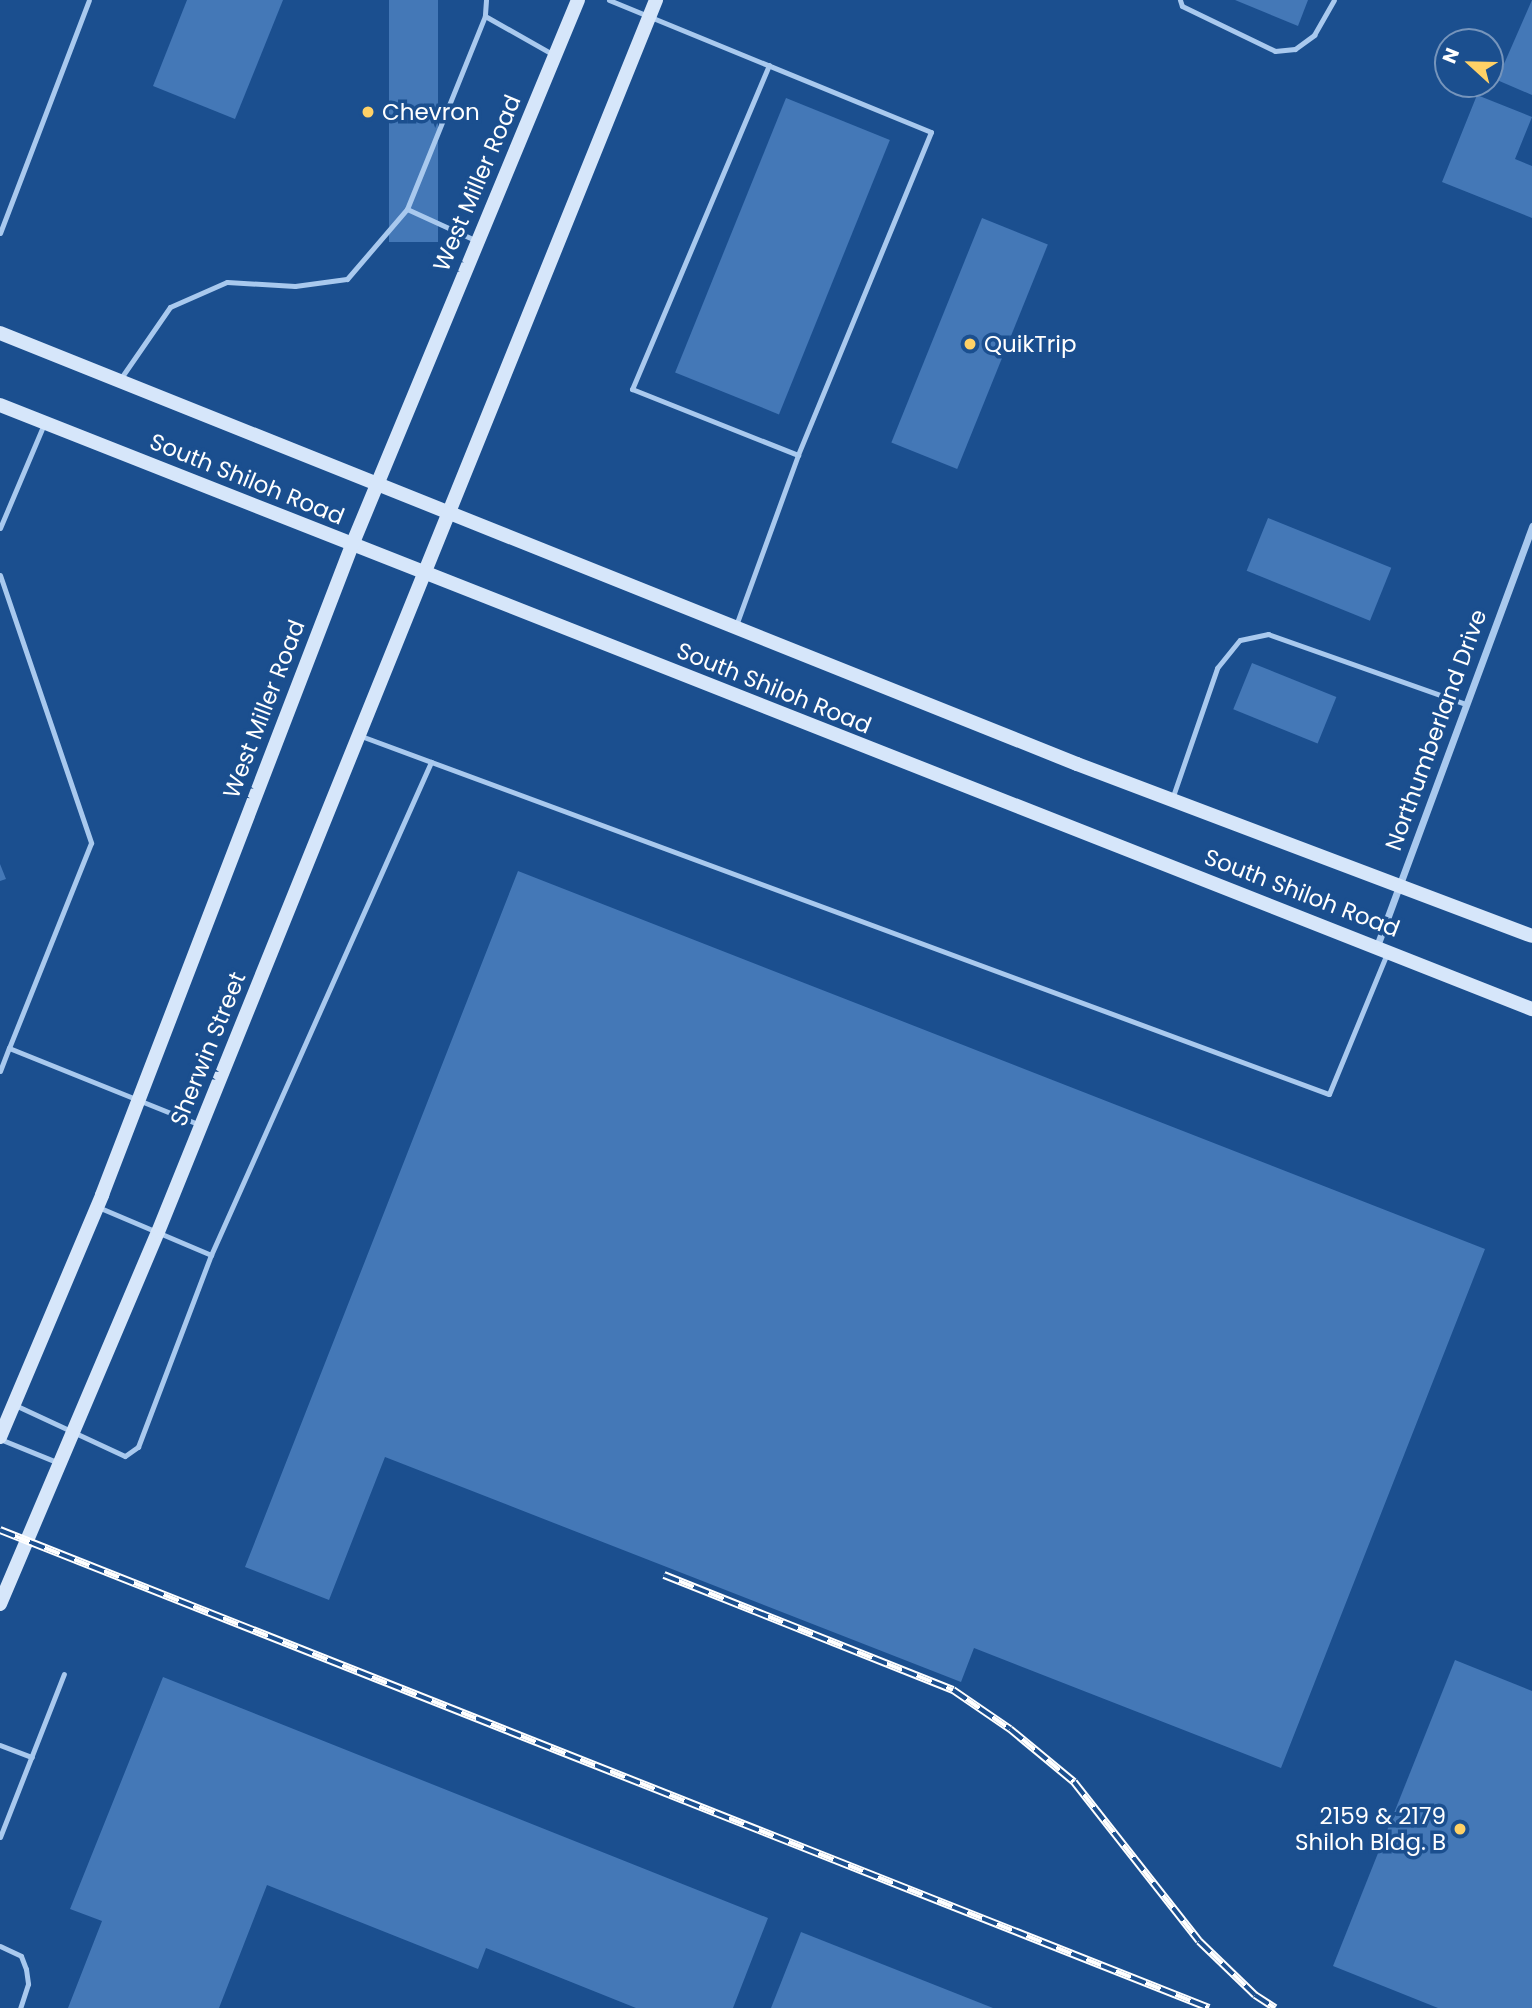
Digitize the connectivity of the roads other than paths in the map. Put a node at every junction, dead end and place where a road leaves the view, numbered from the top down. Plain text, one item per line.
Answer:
1 (89, 0) edge
2 (486, 0) edge
3 (578, 0) edge
4 (608, 0) edge
5 (656, 0) edge
6 (1180, 0) edge
7 (1334, 0) edge
8 (485, 16) junction
9 (649, 17) junction
10 (555, 55) junction
11 (769, 65) junction
12 (407, 209) junction
13 (0, 233) edge
14 (478, 241) junction
15 (0, 333) edge
16 (119, 381) junction
17 (0, 405) edge
18 (45, 423) junction
19 (798, 455) junction
20 (377, 485) junction
21 (447, 510) junction
22 (1532, 526) edge
23 (0, 528) edge
24 (352, 545) junction
25 (422, 572) junction
26 (0, 575) edge
27 (735, 625) junction
28 (1466, 704) junction
29 (358, 735) junction
30 (431, 762) junction
31 (1171, 800) junction
32 (1399, 886) junction
33 (1532, 936) edge
34 (1382, 948) junction
35 (1532, 1009) edge
36 (9, 1048) junction
37 (0, 1071) edge
38 (138, 1101) junction
39 (202, 1126) junction
40 (97, 1206) junction
41 (159, 1232) junction
42 (211, 1255) junction
43 (14, 1405) junction
44 (72, 1433) junction
45 (0, 1438) edge
46 (59, 1463) junction
47 (0, 1604) edge
48 (64, 1674) dead end
49 (0, 1745) edge
50 (32, 1757) junction
51 (0, 1837) edge
52 (0, 1946) edge
53 (20, 2008) edge

1 - 13 lane
2 - 8 lane
3 - 10 main road, West Miller Road
4 - 9 lane
5 - 9 main road
6 - 7 lane
8 - 10 lane
8 - 12 lane
9 - 11 lane
9 - 21 main road
10 - 14 main road, West Miller Road
11 - 19 lane
11 - 19 lane
12 - 14 lane
12 - 16 lane
14 - 20 main road, West Miller Road
15 - 16 main road, South Shiloh Road
16 - 20 main road, South Shiloh Road
17 - 18 main road, South Shiloh Road
18 - 23 lane
18 - 24 main road, South Shiloh Road
19 - 27 lane
20 - 21 main road, South Shiloh Road
20 - 24 main road, West Miller Road
21 - 25 main road
21 - 27 main road, South Shiloh Road
22 - 28 street, Northumberland Drive
24 - 25 main road, South Shiloh Road
24 - 38 main road, West Miller Road
25 - 29 main road, Sherwin Street
25 - 34 main road, South Shiloh Road
26 - 36 lane
27 - 31 main road, South Shiloh Road
28 - 31 lane
28 - 32 street, Northumberland Drive
29 - 30 lane
29 - 39 main road, Sherwin Street
30 - 34 lane
30 - 42 lane
31 - 32 main road, South Shiloh Road
32 - 33 main road, South Shiloh Road
32 - 34 street, Northumberland Drive
34 - 35 main road, South Shiloh Road
36 - 37 lane
36 - 38 lane
38 - 39 lane
38 - 40 main road, West Miller Road
39 - 41 main road, Sherwin Street
40 - 41 lane
40 - 43 main road, West Miller Road
41 - 42 lane
41 - 44 main road, Sherwin Street
42 - 44 lane
43 - 44 lane
43 - 45 main road, West Miller Road
44 - 46 main road, Sherwin Street
45 - 46 lane
46 - 47 main road, Sherwin Street
48 - 50 lane
49 - 50 lane
50 - 51 lane
52 - 53 lane

